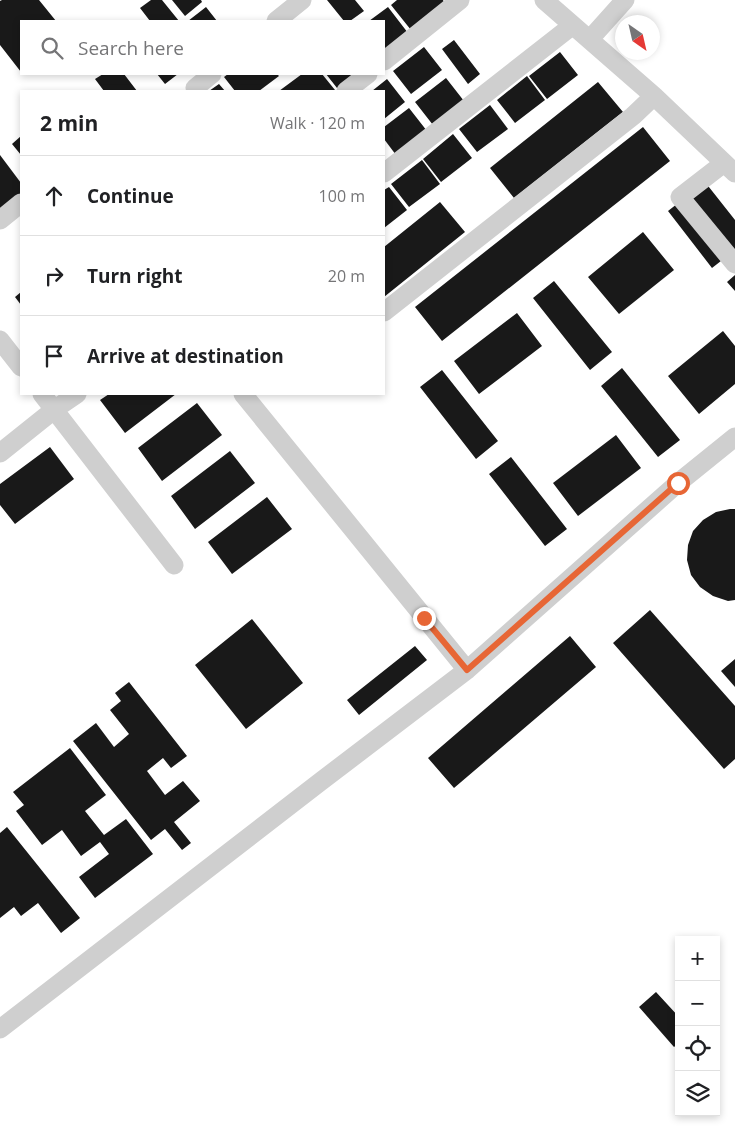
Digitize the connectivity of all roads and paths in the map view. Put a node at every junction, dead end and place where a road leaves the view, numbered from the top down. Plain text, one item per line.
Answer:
1 (302, 0) edge
2 (460, 0) edge
3 (544, 0) edge
4 (625, 0) edge
5 (277, 20) edge
6 (573, 25) junction
7 (590, 39) junction
8 (385, 60) edge
9 (211, 75) edge
10 (367, 75) edge
11 (195, 88) dead end
12 (347, 90) edge
13 (654, 96) junction
14 (730, 168) edge
15 (385, 172) edge
16 (20, 204) edge
17 (0, 220) edge
18 (735, 264) edge
19 (385, 311) edge
20 (0, 340) edge
21 (20, 366) edge
22 (43, 395) edge
23 (76, 395) edge
24 (245, 395) edge
25 (55, 409) junction
26 (735, 437) edge
27 (0, 453) edge
28 (174, 564) dead end
29 (467, 670) junction
30 (0, 1029) edge

1 - 5 street
2 - 8 street
3 - 6 street
4 - 7 street
6 - 7 street
6 - 15 street
7 - 13 street
9 - 11 street
10 - 12 street
13 - 14 street
13 - 19 street
14 - 18 street
16 - 17 street
20 - 21 street
22 - 25 street
23 - 25 street
24 - 29 street
25 - 27 street
25 - 28 street
26 - 29 street
29 - 30 street

